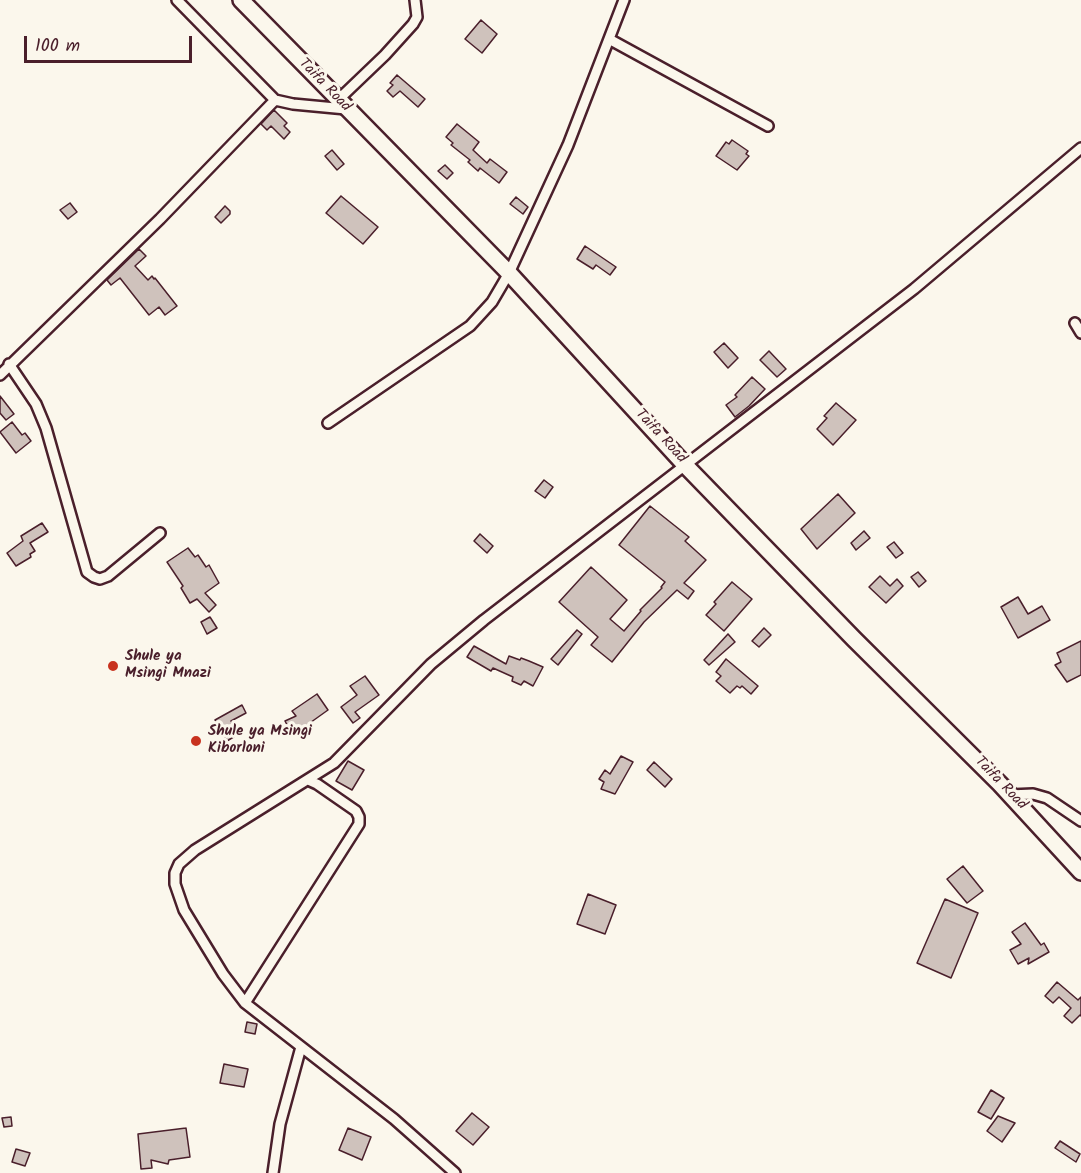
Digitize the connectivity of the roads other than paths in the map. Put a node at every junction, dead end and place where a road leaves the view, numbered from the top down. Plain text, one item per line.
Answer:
1 (177, 0) edge
2 (241, 0) edge
3 (415, 0) edge
4 (624, 0) edge
5 (609, 39) junction
6 (276, 100) junction
7 (342, 104) junction
8 (768, 126) dead end
9 (1081, 148) edge
10 (509, 273) junction
11 (1075, 323) dead end
12 (1081, 333) edge
13 (9, 364) junction
14 (0, 375) edge
15 (328, 423) dead end
16 (685, 465) junction
17 (160, 533) dead end
18 (308, 780) junction
19 (1011, 795) junction
20 (1081, 821) edge
21 (1081, 872) edge
22 (245, 1003) junction
23 (301, 1047) junction
24 (273, 1173) edge
25 (455, 1173) edge

1 - 6 street
2 - 7 highway, Taifa Road
3 - 7 street
4 - 5 street
5 - 8 street
5 - 10 street
6 - 7 street
6 - 13 street
7 - 10 highway, Taifa Road
9 - 16 street
10 - 15 street
10 - 16 highway, Taifa Road
11 - 12 street
13 - 14 street
13 - 17 street
16 - 18 street
16 - 19 highway, Taifa Road
18 - 22 street
18 - 22 street
19 - 20 street
19 - 21 highway, Taifa Road
22 - 23 street
23 - 24 street
23 - 25 street

